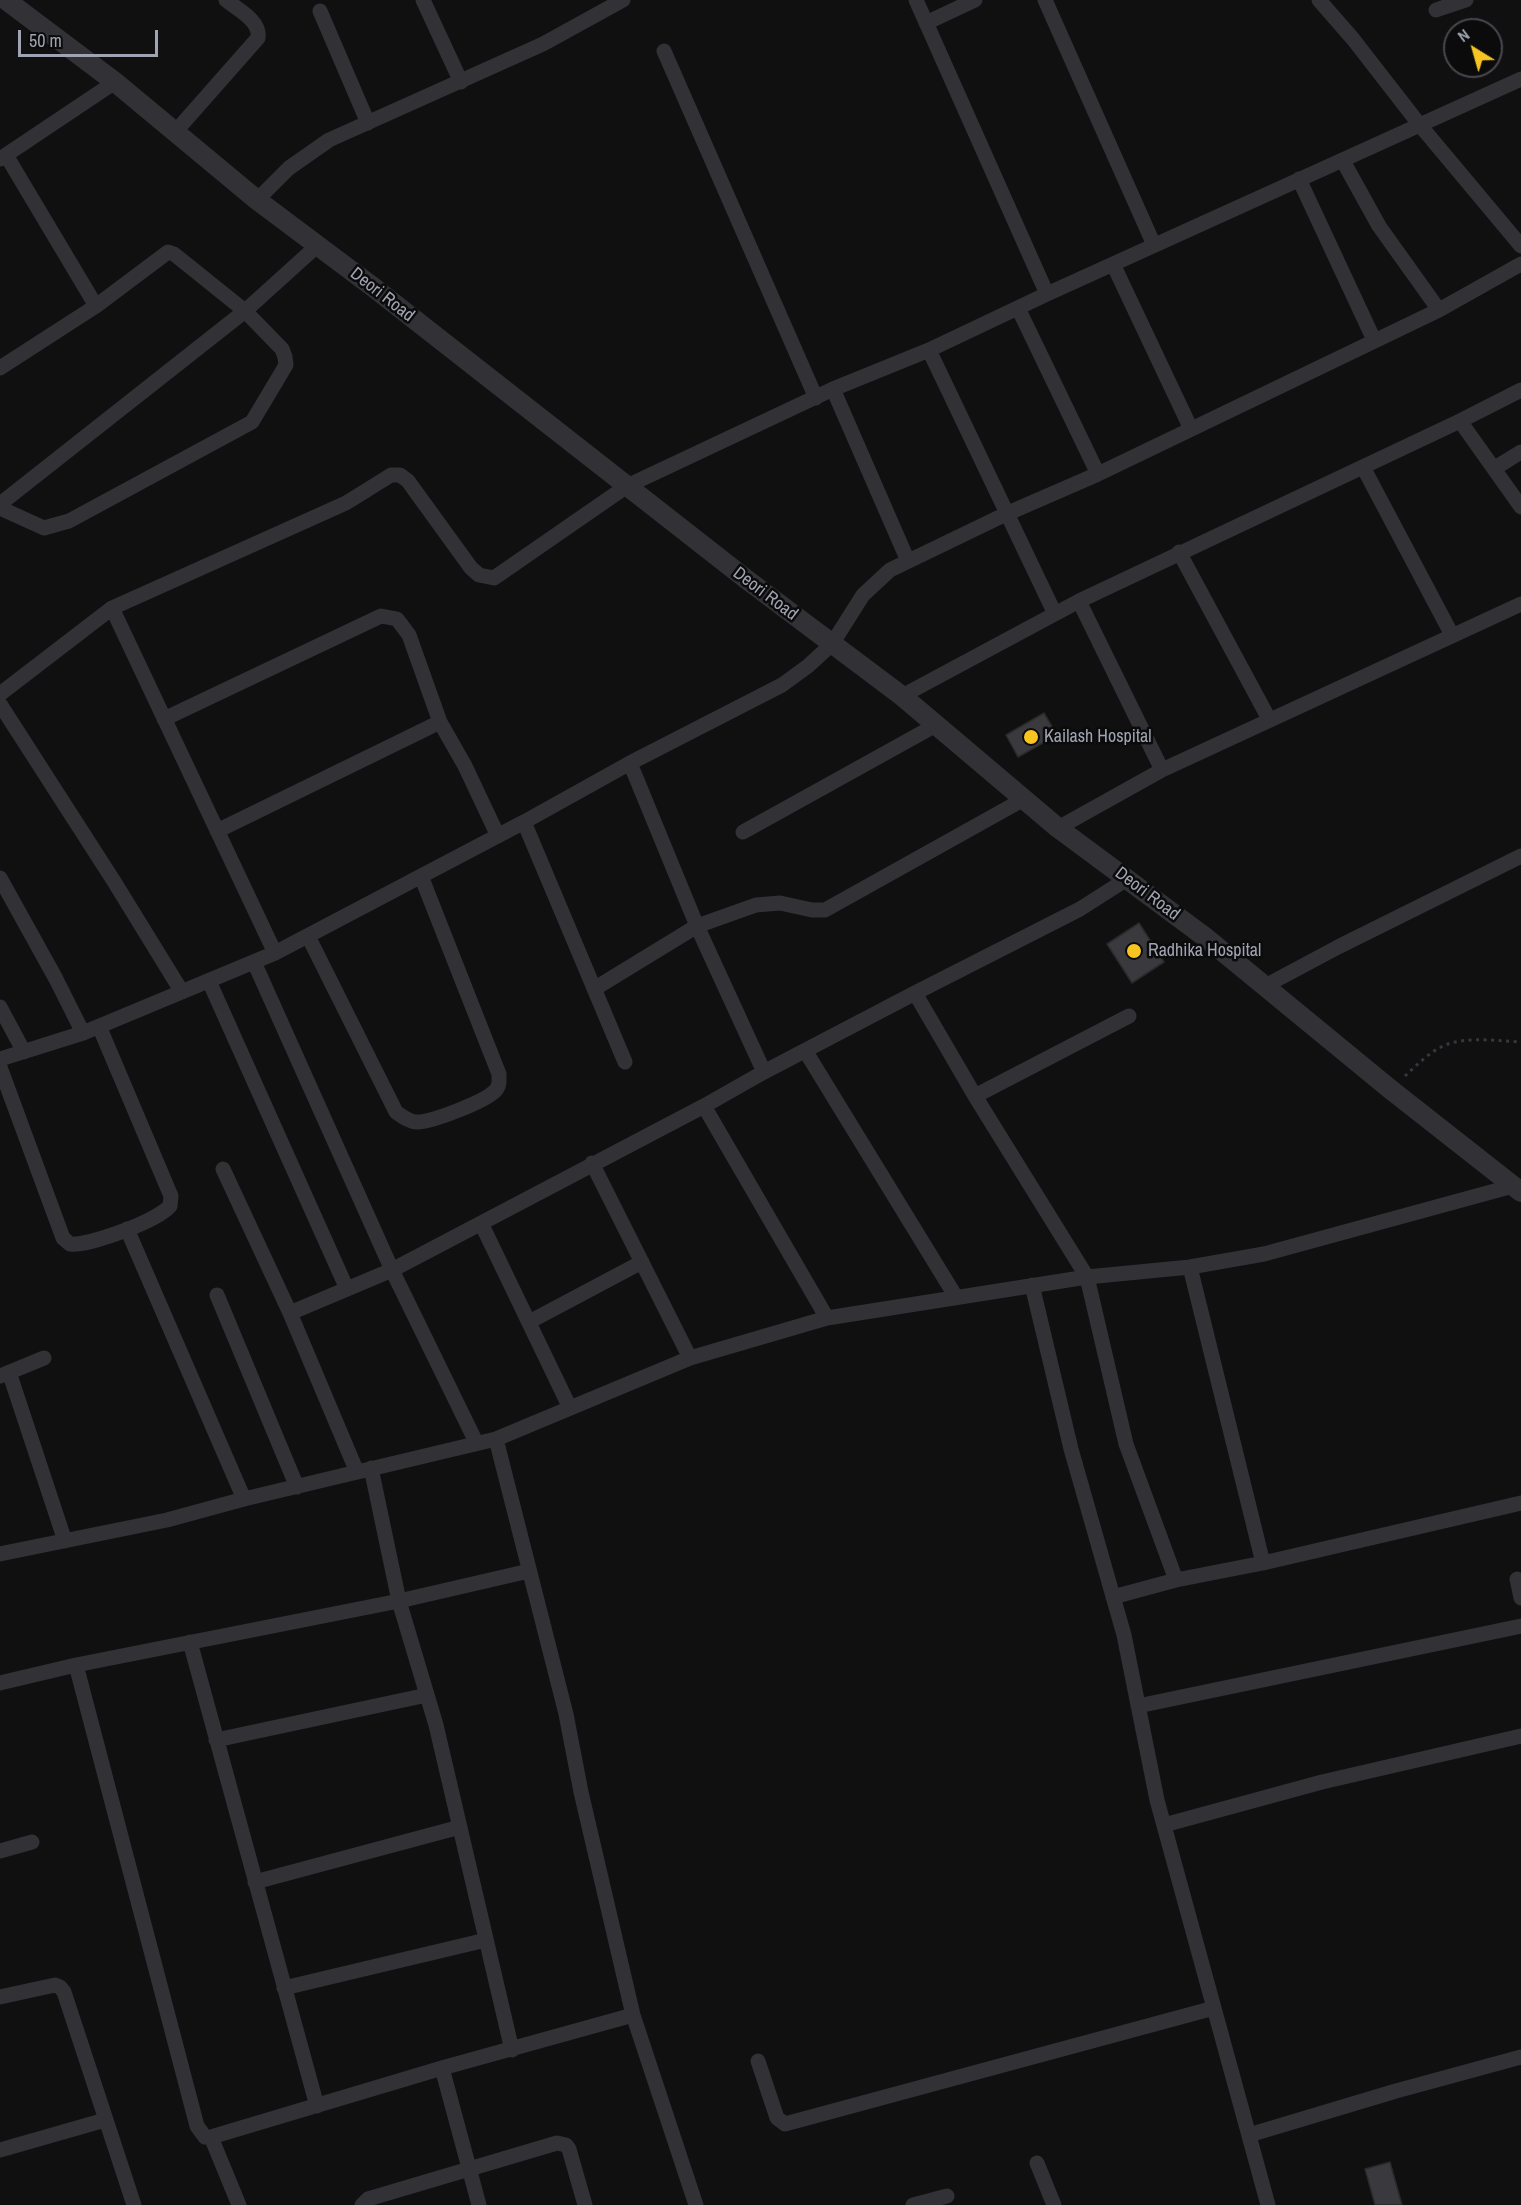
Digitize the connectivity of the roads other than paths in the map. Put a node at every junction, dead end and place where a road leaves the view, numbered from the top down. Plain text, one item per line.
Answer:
1 (6, 0) edge
2 (226, 0) edge
3 (423, 0) edge
4 (916, 0) edge
5 (975, 0) edge
6 (1045, 0) edge
7 (1319, 0) edge
8 (1466, 0) edge
9 (618, 1) edge
10 (1436, 10) dead end
11 (320, 11) dead end
12 (926, 23) junction
13 (664, 51) dead end
14 (1521, 79) edge
15 (115, 82) junction
16 (461, 82) junction
17 (368, 123) junction
18 (1419, 124) junction
19 (176, 131) junction
20 (3, 157) edge
21 (1343, 161) junction
22 (1299, 179) junction
23 (257, 200) junction
24 (318, 245) junction
25 (1154, 245) junction
26 (1521, 246) edge
27 (1113, 264) junction
28 (1521, 264) edge
29 (1047, 294) junction
30 (96, 306) junction
31 (1018, 308) junction
32 (1439, 310) junction
33 (245, 311) junction
34 (1374, 340) junction
35 (929, 350) junction
36 (0, 369) edge
37 (833, 389) junction
38 (1521, 390) edge
39 (816, 398) junction
40 (1460, 421) junction
41 (1191, 429) junction
42 (1521, 452) edge
43 (1363, 467) junction
44 (1495, 468) junction
45 (1098, 474) junction
46 (627, 486) junction
47 (0, 504) edge
48 (1521, 507) edge
49 (0, 508) edge
50 (1006, 514) junction
51 (1179, 552) junction
52 (908, 561) junction
53 (1079, 601) junction
54 (1521, 604) edge
55 (112, 608) junction
56 (1055, 614) junction
57 (1452, 635) junction
58 (832, 644) junction
59 (0, 694) edge
60 (902, 696) junction
61 (0, 704) edge
62 (164, 719) junction
63 (1269, 719) junction
64 (440, 722) junction
65 (936, 725) junction
66 (630, 762) junction
67 (1162, 770) junction
68 (1024, 799) junction
69 (524, 822) junction
70 (1058, 828) junction
71 (217, 831) junction
72 (743, 832) dead end
73 (498, 836) junction
74 (1521, 856) edge
75 (421, 876) junction
76 (0, 878) edge
77 (1127, 879) junction
78 (697, 926) junction
79 (308, 936) junction
80 (275, 953) junction
81 (254, 962) junction
82 (209, 981) junction
83 (1265, 986) junction
84 (594, 989) junction
85 (182, 992) junction
86 (915, 993) junction
87 (0, 1007) edge
88 (1129, 1016) dead end
89 (99, 1026) junction
90 (83, 1032) junction
91 (24, 1052) junction
92 (806, 1052) junction
93 (0, 1059) edge
94 (625, 1062) dead end
95 (0, 1067) edge
96 (764, 1072) junction
97 (975, 1096) junction
98 (704, 1106) junction
99 (592, 1163) junction
100 (223, 1169) dead end
101 (1517, 1189) edge
102 (481, 1223) junction
103 (127, 1229) junction
104 (642, 1262) junction
105 (1190, 1268) junction
106 (392, 1270) junction
107 (1087, 1277) junction
108 (1032, 1285) junction
109 (347, 1289) junction
110 (217, 1295) dead end
111 (956, 1297) junction
112 (290, 1313) junction
113 (827, 1318) junction
114 (529, 1322) junction
115 (44, 1358) dead end
116 (690, 1358) junction
117 (5, 1374) edge
118 (570, 1408) junction
119 (496, 1439) junction
120 (476, 1442) junction
121 (364, 1470) junction
122 (297, 1486) junction
123 (244, 1499) junction
124 (1521, 1503) edge
125 (65, 1541) junction
126 (0, 1553) edge
127 (1263, 1563) junction
128 (529, 1571) junction
129 (1517, 1579) dead end
130 (1176, 1580) junction
131 (1113, 1597) junction
132 (1521, 1598) edge
133 (399, 1601) junction
134 (1521, 1626) edge
135 (190, 1642) junction
136 (76, 1665) junction
137 (0, 1683) edge
138 (427, 1695) junction
139 (1138, 1706) junction
140 (1521, 1736) edge
141 (216, 1740) junction
142 (1164, 1825) junction
143 (460, 1827) junction
144 (32, 1842) dead end
145 (0, 1851) edge
146 (255, 1882) junction
147 (486, 1940) junction
148 (284, 1988) junction
149 (0, 1997) edge
150 (1214, 2008) junction
151 (633, 2015) junction
152 (512, 2050) junction
153 (1521, 2057) edge
154 (758, 2061) dead end
155 (442, 2068) junction
156 (316, 2106) junction
157 (105, 2120) junction
158 (1249, 2135) junction
159 (211, 2137) junction
160 (0, 2150) edge
161 (1037, 2163) dead end
162 (469, 2169) junction
163 (947, 2196) dead end
164 (134, 2205) edge
165 (239, 2205) edge
166 (362, 2205) edge
167 (479, 2205) edge
168 (585, 2205) edge
169 (696, 2205) edge
170 (913, 2205) edge
171 (1054, 2205) edge
172 (1268, 2205) edge

1 - 15 street, Deori Road
2 - 19 street
3 - 16 street
4 - 12 street
5 - 12 street
6 - 25 street
7 - 18 street
8 - 10 street
9 - 16 street
11 - 17 street
12 - 29 street
13 - 39 street
14 - 18 street
15 - 19 street, Deori Road
15 - 20 street
16 - 17 street
17 - 23 street
18 - 21 street
18 - 26 street
19 - 23 street, Deori Road
20 - 30 street
21 - 22 street
21 - 32 street
22 - 25 street
22 - 34 street
23 - 24 street, Deori Road
24 - 33 street
24 - 46 street, Deori Road
25 - 27 street
27 - 29 street
27 - 41 street
28 - 32 street
29 - 31 street
30 - 33 street
30 - 36 street
31 - 35 street
31 - 45 street
32 - 34 street
33 - 47 street
33 - 49 street
34 - 41 street
35 - 37 street
35 - 50 street
37 - 39 street
37 - 52 street
38 - 40 street
39 - 46 street
40 - 43 street
40 - 44 street
41 - 45 street
42 - 44 street
43 - 51 street
43 - 57 street
44 - 48 street
45 - 50 street
46 - 55 street
46 - 58 street, Deori Road
50 - 52 street
50 - 56 street
51 - 53 street
51 - 63 street
52 - 58 street
53 - 56 street
53 - 67 street
54 - 57 street
55 - 59 street
55 - 62 street
56 - 60 street
57 - 63 street
58 - 60 street, Deori Road
58 - 66 street
60 - 65 street, Deori Road
61 - 85 street
62 - 64 street
62 - 71 street
63 - 67 street
64 - 71 street
64 - 73 street
65 - 68 street, Deori Road
65 - 72 street
66 - 69 street
66 - 78 street
67 - 70 street
68 - 70 street, Deori Road
68 - 78 street
69 - 73 street
69 - 84 street
70 - 77 street, Deori Road
71 - 80 street
73 - 75 street
74 - 83 street
75 - 79 street
75 - 79 street
76 - 90 street
77 - 83 street, Deori Road
77 - 86 street
78 - 84 street
78 - 96 street
79 - 80 street
80 - 81 street
81 - 82 street
81 - 106 street
82 - 85 street
82 - 109 street
83 - 101 street, Deori Road
84 - 94 street
85 - 89 street
86 - 92 street
86 - 97 street
87 - 91 street
88 - 97 street
89 - 90 street
89 - 103 street
90 - 91 street
91 - 93 street
92 - 96 street
92 - 111 street
95 - 103 street
96 - 98 street
97 - 107 street
98 - 99 street
98 - 113 street
99 - 102 street
99 - 104 street
100 - 112 street
101 - 105 street
102 - 106 street
102 - 114 street
103 - 123 street
104 - 114 street
104 - 116 street
105 - 107 street
105 - 127 street
106 - 109 street
106 - 120 street
107 - 108 street
107 - 130 street
108 - 111 street
108 - 131 street
109 - 112 street
110 - 122 street
111 - 113 street
112 - 121 street
113 - 116 street
114 - 118 street
115 - 117 street
116 - 118 street
117 - 125 street
118 - 119 street
119 - 120 street
119 - 128 street
120 - 121 street
121 - 122 street
121 - 133 street
122 - 123 street
123 - 125 street
124 - 127 street
125 - 126 street
127 - 130 street
128 - 133 street
128 - 151 street
129 - 132 street
130 - 131 street
131 - 139 street
133 - 135 street
133 - 138 street
134 - 139 street
135 - 136 street
135 - 141 street
136 - 137 street
136 - 159 street
138 - 141 street
138 - 143 street
139 - 142 street
140 - 142 street
141 - 146 street
142 - 150 street
143 - 146 street
143 - 147 street
144 - 145 street
146 - 148 street
147 - 148 street
147 - 152 street
148 - 156 street
149 - 157 street
150 - 154 street
150 - 158 street
151 - 152 street
151 - 169 street
152 - 155 street
153 - 158 street
155 - 156 street
155 - 162 street
156 - 159 street
157 - 160 street
157 - 164 street
158 - 172 street
159 - 165 street
161 - 171 street
162 - 166 street
162 - 167 street
162 - 168 street
163 - 170 street

